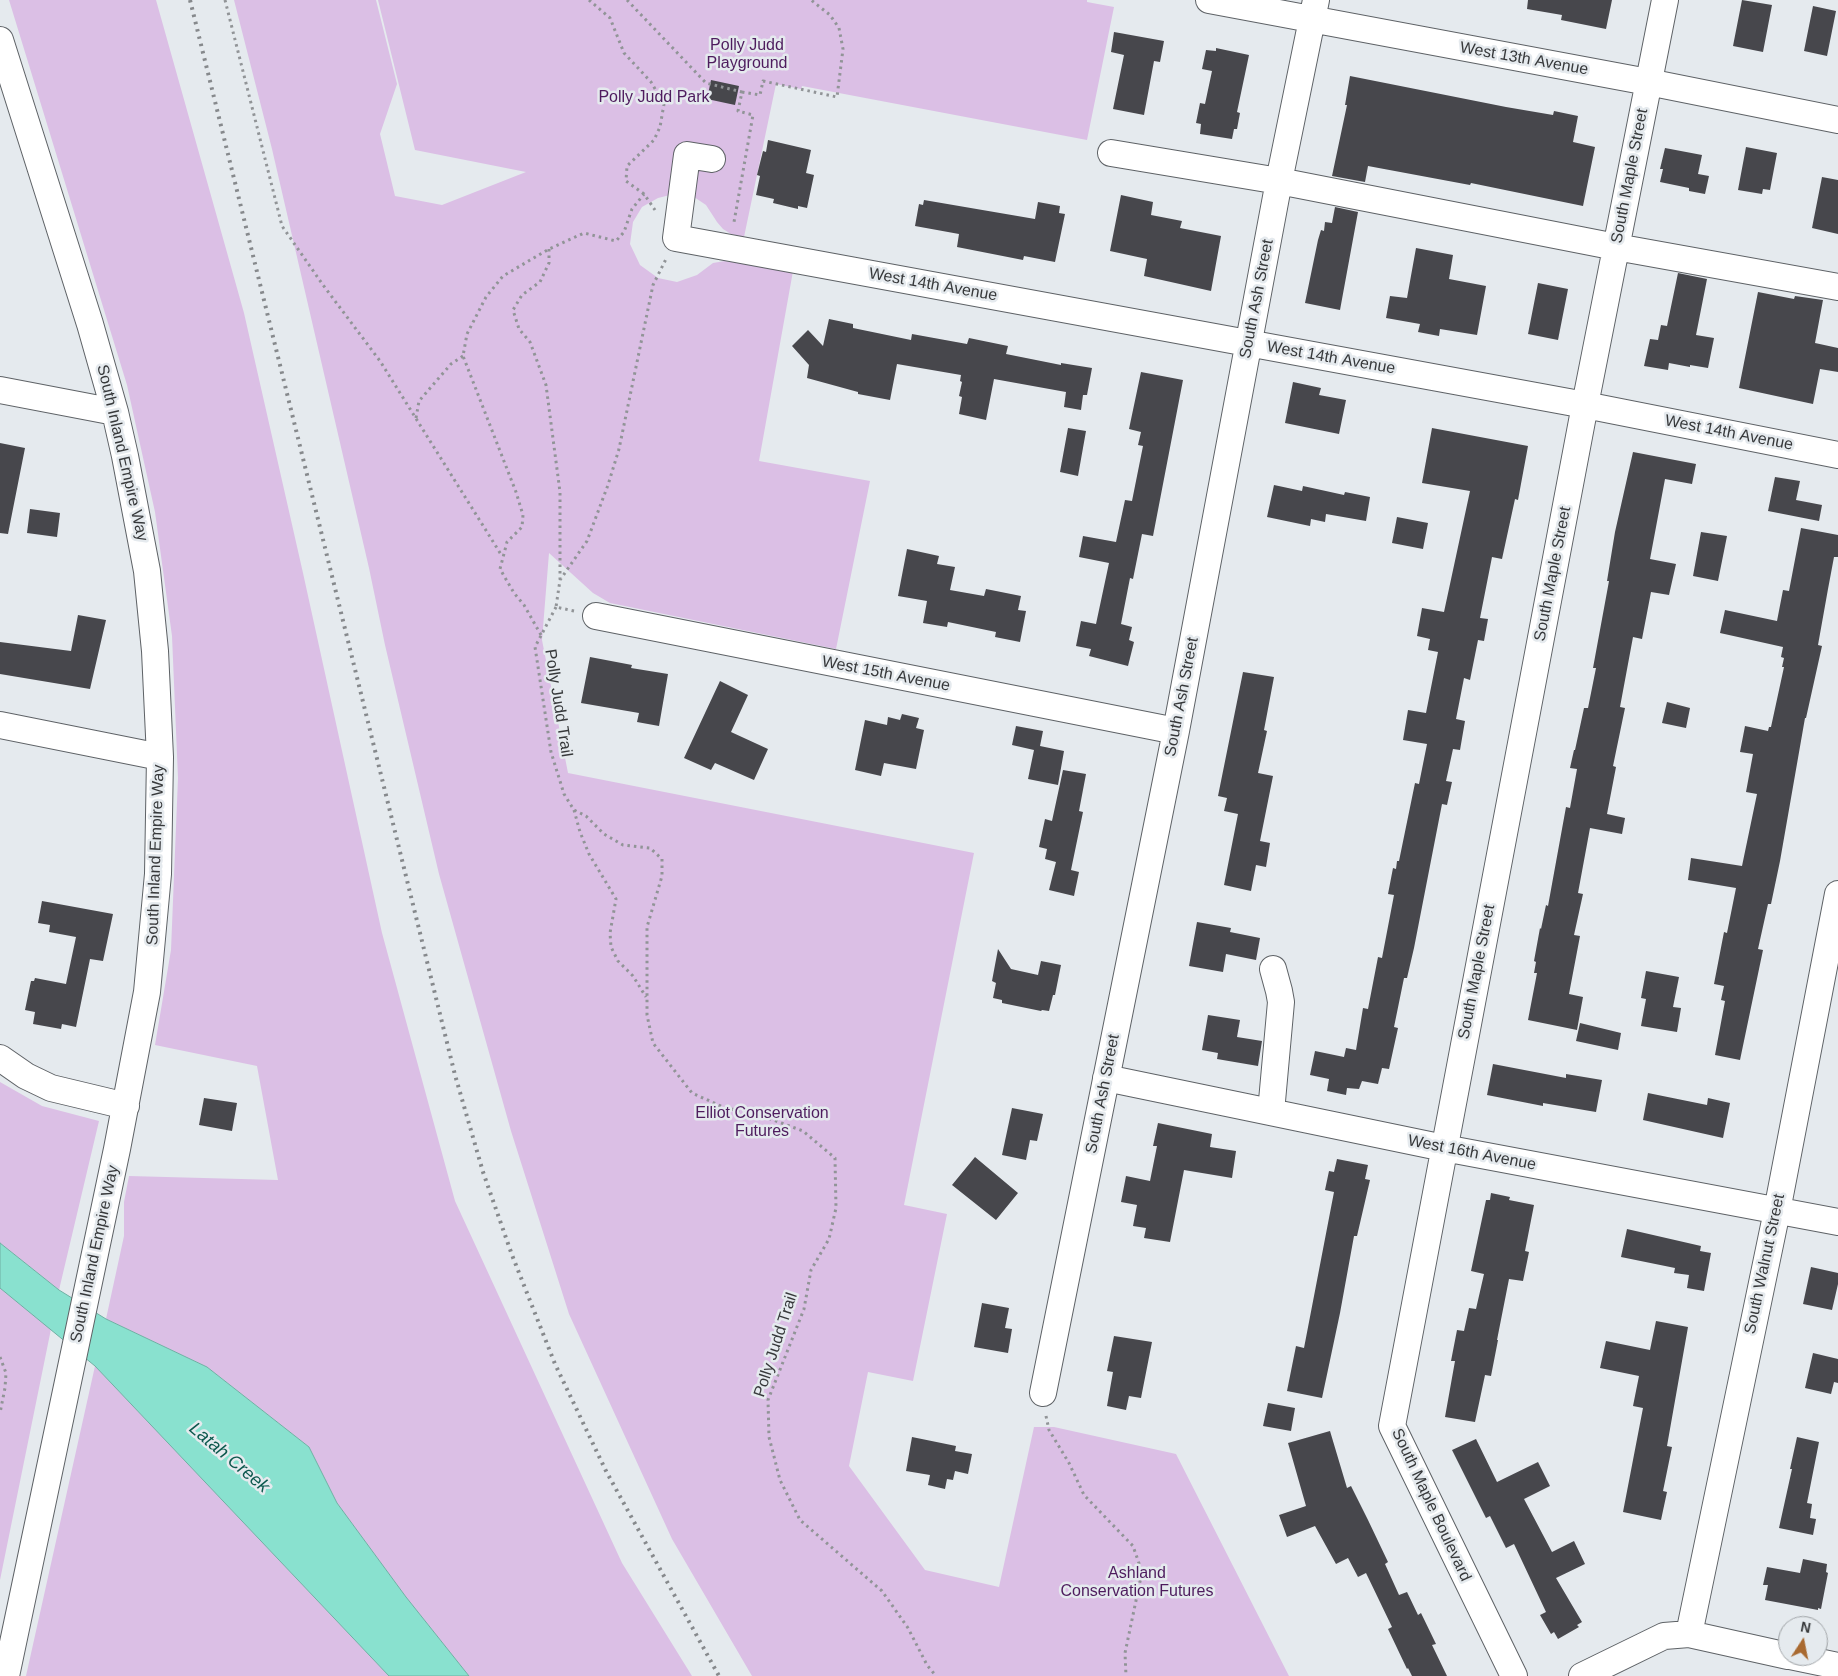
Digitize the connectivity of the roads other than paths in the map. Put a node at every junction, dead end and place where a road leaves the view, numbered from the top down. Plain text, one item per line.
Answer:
1 (1209, 0) edge
2 (1665, 0) edge
3 (1314, 10) edge
4 (2, 53) edge
5 (1648, 82) junction
6 (1838, 120) edge
7 (1111, 152) dead end
8 (712, 159) dead end
9 (1279, 181) junction
10 (1616, 247) junction
11 (1838, 287) edge
12 (1249, 343) junction
13 (0, 390) edge
14 (1585, 405) junction
15 (116, 412) junction
16 (1838, 454) edge
17 (596, 616) road end
18 (0, 725) edge
19 (1176, 731) junction
20 (160, 757) junction
21 (1838, 894) edge
22 (1273, 969) dead end
23 (0, 1058) edge
24 (1106, 1078) junction
25 (126, 1106) junction
26 (1271, 1112) junction
27 (1444, 1148) junction
28 (1777, 1211) junction
29 (1838, 1222) edge
30 (1043, 1393) road end
31 (1689, 1634) junction
32 (1778, 1654) edge
33 (5, 1664) edge
34 (1514, 1676) edge
35 (1582, 1676) edge

1 - 3 street, West 13th Avenue
2 - 5 street, South Maple Street
3 - 5 street, West 13th Avenue
3 - 9 street, South Ash Street
4 - 15 street, South Inland Empire Way
5 - 6 street, West 13th Avenue
5 - 10 street, South Maple Street
7 - 9 street
8 - 12 street, West 14th Avenue
9 - 10 street
9 - 12 street, South Ash Street
10 - 11 street
10 - 14 street, South Maple Street
12 - 14 street, West 14th Avenue
12 - 19 street, South Ash Street
13 - 15 street
14 - 16 street, West 14th Avenue
14 - 27 street, South Maple Street
15 - 20 street, South Inland Empire Way
17 - 19 street, West 15th Avenue
18 - 20 street
19 - 24 street, South Ash Street
20 - 25 street, South Inland Empire Way
21 - 28 street, South Walnut Street
22 - 26 street
23 - 25 street
24 - 26 street, West 16th Avenue
24 - 30 street, South Ash Street
25 - 33 street, South Inland Empire Way
26 - 27 street, West 16th Avenue
27 - 28 street, West 16th Avenue
27 - 34 street, South Maple Boulevard
28 - 29 street, West 16th Avenue
28 - 31 street, South Walnut Street
31 - 32 street
31 - 35 street

